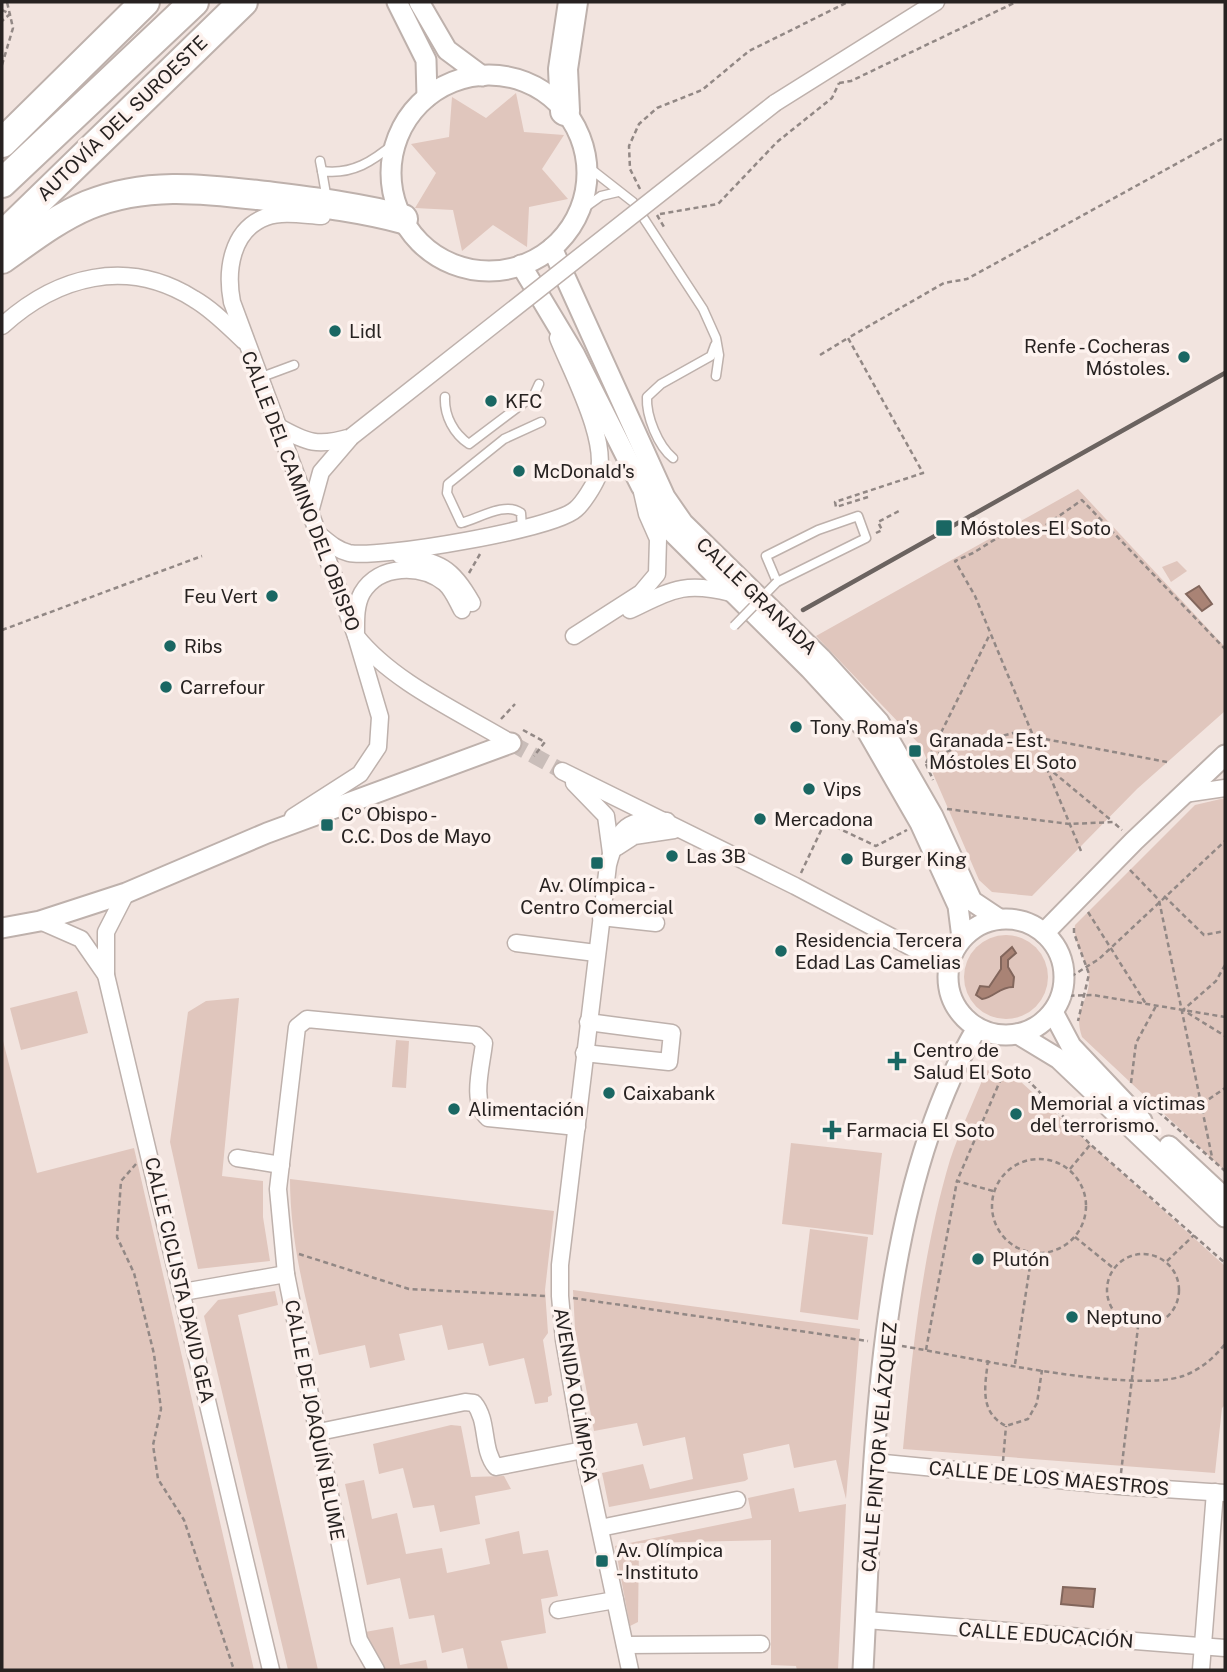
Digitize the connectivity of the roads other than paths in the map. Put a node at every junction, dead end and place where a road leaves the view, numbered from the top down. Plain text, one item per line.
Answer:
1 (145, 2) edge
2 (194, 2) edge
3 (243, 2) edge
4 (397, 2) edge
5 (419, 2) edge
6 (573, 2) edge
7 (936, 2) edge
8 (482, 76) junction
9 (427, 97) junction
10 (565, 111) junction
11 (396, 142) junction
12 (2, 143) edge
13 (320, 161) dead end
14 (587, 166) junction
15 (322, 171) junction
16 (2, 183) edge
17 (618, 192) junction
18 (327, 204) junction
19 (580, 211) junction
20 (375, 212) junction
21 (403, 219) junction
22 (2, 236) edge
23 (552, 248) junction
24 (2, 259) edge
25 (522, 265) junction
26 (549, 312) junction
27 (2, 327) edge
28 (716, 338) junction
29 (246, 342) junction
30 (295, 365) dead end
31 (716, 376) dead end
32 (259, 378) junction
33 (539, 384) dead end
34 (445, 397) dead end
35 (541, 422) dead end
36 (277, 426) junction
37 (351, 437) junction
38 (674, 458) dead end
39 (641, 486) junction
40 (310, 512) junction
41 (522, 528) junction
42 (317, 533) junction
43 (390, 553) junction
44 (777, 582) junction
45 (732, 593) junction
46 (734, 626) dead end
47 (356, 636) junction
48 (511, 743) joint
49 (1224, 756) edge
50 (1225, 788) edge
51 (1184, 794) junction
52 (606, 816) junction
53 (667, 821) junction
54 (626, 827) junction
55 (684, 830) junction
56 (267, 833) junction
57 (643, 834) junction
58 (611, 853) junction
59 (126, 893) junction
60 (601, 917) junction
61 (999, 919) junction
62 (40, 921) junction
63 (656, 923) dead end
64 (2, 928) edge
65 (1044, 933) junction
66 (962, 938) junction
67 (516, 943) dead end
68 (596, 953) junction
69 (950, 959) junction
70 (106, 975) junction
71 (1059, 996) junction
72 (588, 1022) junction
73 (977, 1028) junction
74 (1018, 1034) junction
75 (584, 1053) junction
76 (577, 1127) junction
77 (236, 1158) dead end
78 (281, 1165) junction
79 (1225, 1198) edge
80 (1225, 1217) edge
81 (286, 1274) junction
82 (183, 1292) junction
83 (319, 1432) junction
84 (583, 1450) junction
85 (874, 1462) junction
86 (1220, 1493) edge
87 (737, 1500) dead end
88 (600, 1528) junction
89 (615, 1600) junction
90 (558, 1610) dead end
91 (866, 1620) junction
92 (761, 1644) dead end
93 (625, 1645) junction
94 (1203, 1647) junction
95 (1225, 1648) edge
96 (271, 1670) edge
97 (376, 1670) edge
98 (630, 1670) edge
99 (863, 1670) edge
100 (1201, 1670) edge

1 - 12 highway
2 - 16 highway, AUTOVÍA DEL SUROESTE
3 - 22 highway, AUTOVÍA DEL SUROESTE
4 - 9 street
5 - 8 street
6 - 10 highway
7 - 37 street, bridge
8 - 9 street
8 - 10 street
9 - 11 street
10 - 14 street
11 - 15 lane
11 - 21 street
13 - 15 lane
14 - 17 lane
14 - 19 street
15 - 18 lane
17 - 19 lane
17 - 28 lane
18 - 20 highway
18 - 24 highway
19 - 23 street
20 - 21 highway
20 - 29 street, CALLE DEL CAMINO DEL OBISPO
21 - 25 street
23 - 25 street
23 - 61 street, CALLE GRANADA
25 - 26 street, CALLE GRANADA
26 - 39 street, CALLE GRANADA
26 - 41 street
27 - 29 street
28 - 31 lane
28 - 38 lane
29 - 32 street, CALLE DEL CAMINO DEL OBISPO
30 - 32 lane
32 - 36 street, CALLE DEL CAMINO DEL OBISPO
33 - 34 lane
35 - 41 lane
36 - 37 street
36 - 40 street, CALLE DEL CAMINO DEL OBISPO
37 - 40 street
39 - 45 street, CALLE GRANADA
39 - 45 street
40 - 42 street, CALLE DEL CAMINO DEL OBISPO
41 - 43 street
42 - 43 street
42 - 47 street, CALLE DEL CAMINO DEL OBISPO
43 - 47 street
44 - 44 lane
44 - 46 lane, bridge
45 - 66 street, CALLE GRANADA
47 - 48 street
47 - 56 street, CALLE DEL CAMINO DEL OBISPO
48 - 56 street
49 - 51 street
50 - 51 street
51 - 65 street
52 - 53 street
52 - 54 street
52 - 58 street, AVENIDA OLÍMPICA
53 - 54 street
53 - 55 street
54 - 57 street
54 - 58 street, AVENIDA OLÍMPICA
55 - 57 street
55 - 69 street
56 - 59 street
57 - 58 street
58 - 60 street, AVENIDA OLÍMPICA
59 - 62 street
59 - 70 street, CALLE CICLISTA DAVID GEA
60 - 63 street
60 - 68 street, AVENIDA OLÍMPICA
61 - 65 street
61 - 66 street
62 - 64 street
62 - 70 street
65 - 71 street
66 - 69 street
67 - 68 street
68 - 72 street, AVENIDA OLÍMPICA
69 - 73 street
70 - 82 street, CALLE CICLISTA DAVID GEA
71 - 74 street
71 - 79 street
72 - 75 street, AVENIDA OLÍMPICA
72 - 75 street
73 - 74 street
73 - 85 street, CALLE PINTOR VELÁZQUEZ
74 - 80 street
75 - 76 street, AVENIDA OLÍMPICA
76 - 78 street, CALLE DE JOAQUÍN BLUME
76 - 84 street, AVENIDA OLÍMPICA
77 - 78 street
78 - 81 street, CALLE DE JOAQUÍN BLUME
81 - 82 street
81 - 83 street, CALLE DE JOAQUÍN BLUME
82 - 96 street, CALLE CICLISTA DAVID GEA
83 - 84 street
83 - 97 street, CALLE DE JOAQUÍN BLUME
84 - 88 street, AVENIDA OLÍMPICA
85 - 86 street, CALLE DE LOS MAESTROS
85 - 91 street, CALLE PINTOR VELÁZQUEZ
86 - 94 street
87 - 88 street
88 - 89 street, AVENIDA OLÍMPICA
89 - 90 street
89 - 93 street, AVENIDA OLÍMPICA
91 - 94 street, CALLE EDUCACIÓN
91 - 99 street, CALLE PINTOR VELÁZQUEZ
92 - 93 street
93 - 98 street, AVENIDA OLÍMPICA
94 - 95 street, CALLE EDUCACIÓN
94 - 100 street

